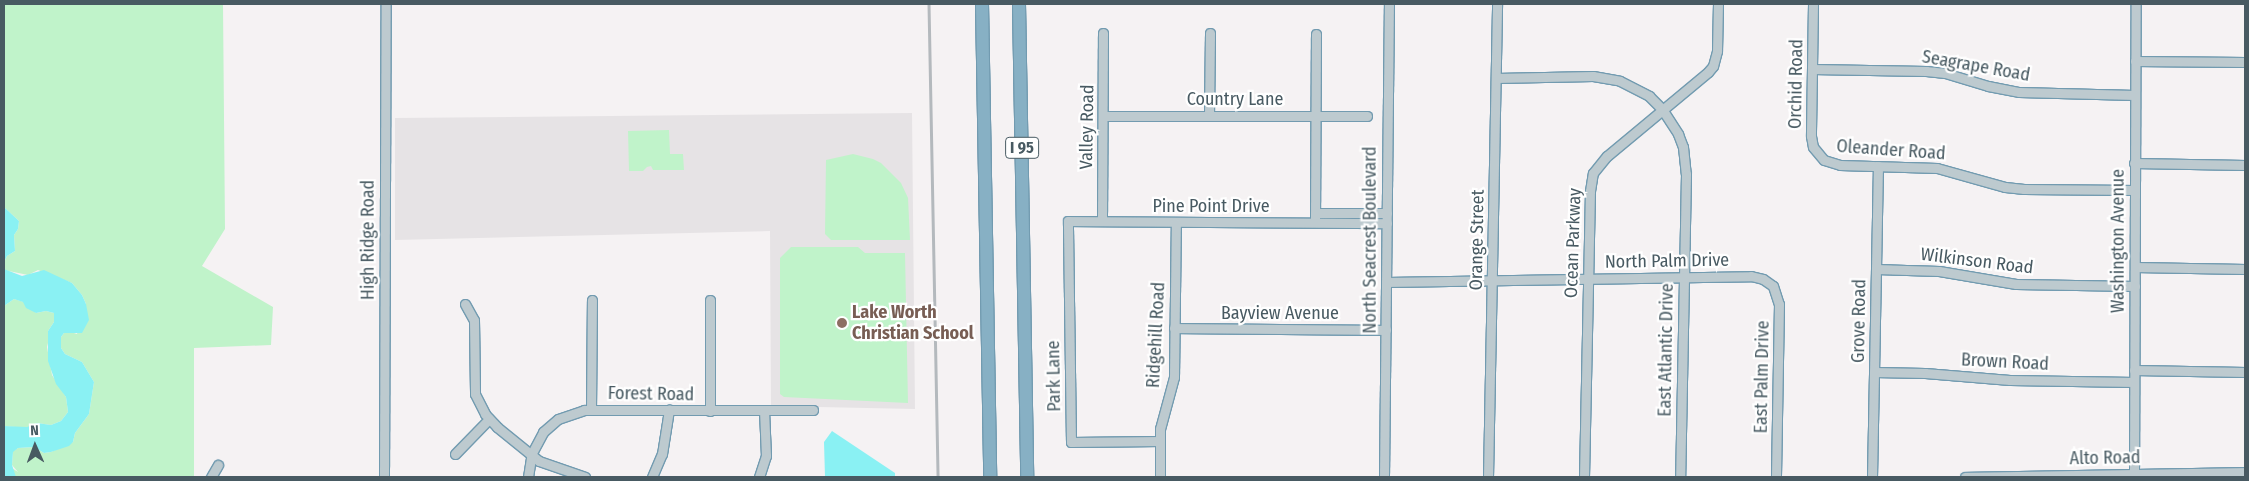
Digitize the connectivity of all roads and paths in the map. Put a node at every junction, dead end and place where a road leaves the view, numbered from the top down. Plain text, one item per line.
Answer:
1 (386, 4) edge
2 (982, 4) edge
3 (1019, 4) edge
4 (1388, 4) edge
5 (1497, 4) edge
6 (1718, 4) edge
7 (1813, 4) edge
8 (2136, 4) edge
9 (1210, 33) dead end
10 (1104, 34) dead end
11 (1316, 34) dead end
12 (2135, 61) junction
13 (2245, 62) edge
14 (1812, 69) junction
15 (1496, 78) junction
16 (2135, 94) junction
17 (1662, 109) junction
18 (1209, 115) junction
19 (1103, 116) junction
20 (1316, 116) junction
21 (1368, 116) dead end
22 (1824, 160) joint
23 (2134, 163) junction
24 (2245, 165) edge
25 (1878, 166) junction
26 (2134, 190) junction
27 (1355, 213) junction
28 (1387, 213) junction
29 (1315, 218) junction
30 (1068, 220) joint
31 (1102, 221) junction
32 (1176, 223) junction
33 (1355, 223) junction
34 (1387, 224) junction
35 (2135, 267) junction
36 (1876, 269) junction
37 (2245, 269) edge
38 (1684, 277) junction
39 (1588, 279) junction
40 (1492, 280) junction
41 (1386, 282) junction
42 (1768, 282) joint
43 (2135, 286) junction
44 (592, 300) dead end
45 (710, 300) dead end
46 (466, 304) dead end
47 (1174, 328) junction
48 (1386, 330) junction
49 (2134, 370) junction
50 (1874, 372) junction
51 (2245, 372) edge
52 (2134, 382) junction
53 (591, 410) junction
54 (669, 410) junction
55 (814, 410) dead end
56 (710, 411) junction
57 (764, 411) junction
58 (489, 419) junction
59 (1160, 441) junction
60 (532, 453) junction
61 (455, 454) dead end
62 (218, 465) dead end
63 (2245, 472) edge
64 (2134, 476) edge
65 (211, 477) edge
66 (384, 477) edge
67 (528, 477) edge
68 (585, 477) edge
69 (652, 477) edge
70 (759, 477) edge
71 (990, 477) edge
72 (1028, 477) edge
73 (1160, 477) edge
74 (1384, 477) edge
75 (1488, 477) edge
76 (1584, 477) edge
77 (1680, 477) edge
78 (1776, 477) edge
79 (1872, 477) edge
80 (1965, 477) edge

1 - 66 street, High Ridge Road
2 - 71 highway, I 95
3 - 72 highway, I 95
4 - 28 street, North Seacrest Boulevard
5 - 15 street, Orange Street
6 - 17 street, Ocean Parkway
7 - 14 street, Orchid Road
8 - 12 street, Washington Avenue
9 - 18 street
10 - 19 street, Valley Road
11 - 20 street
12 - 13 street
12 - 16 street, Washington Avenue
14 - 16 street, Seagrape Road
14 - 22 street, Orchid Road
15 - 17 street, East Atlantic Drive
15 - 40 street, Orange Street
16 - 23 street, Washington Avenue
17 - 38 street, East Atlantic Drive
17 - 39 street, Ocean Parkway
18 - 19 street, Country Lane
18 - 20 street, Country Lane
19 - 31 street, Valley Road
20 - 21 street, Country Lane
20 - 29 street
22 - 25 street, Oleander Road
23 - 24 street
23 - 26 street, Washington Avenue
25 - 26 street, Oleander Road
25 - 36 street, Grove Road
26 - 35 street, Washington Avenue
27 - 28 street, Pine Point Drive
27 - 29 street, Pine Point Drive
27 - 33 street
28 - 34 street, North Seacrest Boulevard
29 - 32 street, Pine Point Drive
29 - 33 street, Pine Point Drive
30 - 31 street, Pine Point Drive
30 - 59 street, Park Lane
31 - 32 street, Pine Point Drive
32 - 47 street, Ridgehill Road
33 - 34 street, Pine Point Drive
34 - 41 street, North Seacrest Boulevard
35 - 37 street
35 - 43 street, Washington Avenue
36 - 43 street, Wilkinson Road
36 - 50 street, Grove Road
38 - 39 street, North Palm Drive
38 - 42 street, North Palm Drive
38 - 77 street, East Atlantic Drive
39 - 40 street, North Palm Drive
39 - 76 street, Ocean Parkway
40 - 41 street, North Palm Drive
40 - 75 street, Orange Street
41 - 48 street, North Seacrest Boulevard
42 - 78 street, East Palm Drive
43 - 49 street, Washington Avenue
44 - 53 street
45 - 56 street
46 - 58 street
47 - 48 street, Bayview Avenue
47 - 59 street, Ridgehill Road
48 - 74 street, North Seacrest Boulevard
49 - 51 street
49 - 52 street, Washington Avenue
50 - 52 street, Brown Road
50 - 79 street, Grove Road
52 - 64 street, Washington Avenue
53 - 54 street, Forest Road
53 - 60 street, Forest Road
54 - 56 street, Forest Road
54 - 69 street
55 - 57 street, Forest Road
56 - 57 street, Forest Road
57 - 70 street
58 - 60 street
58 - 61 street
59 - 73 street, Ridgehill Road
60 - 67 street, Forest Road
60 - 68 street
62 - 65 street
63 - 64 street, Alto Road
64 - 80 street, Alto Road

